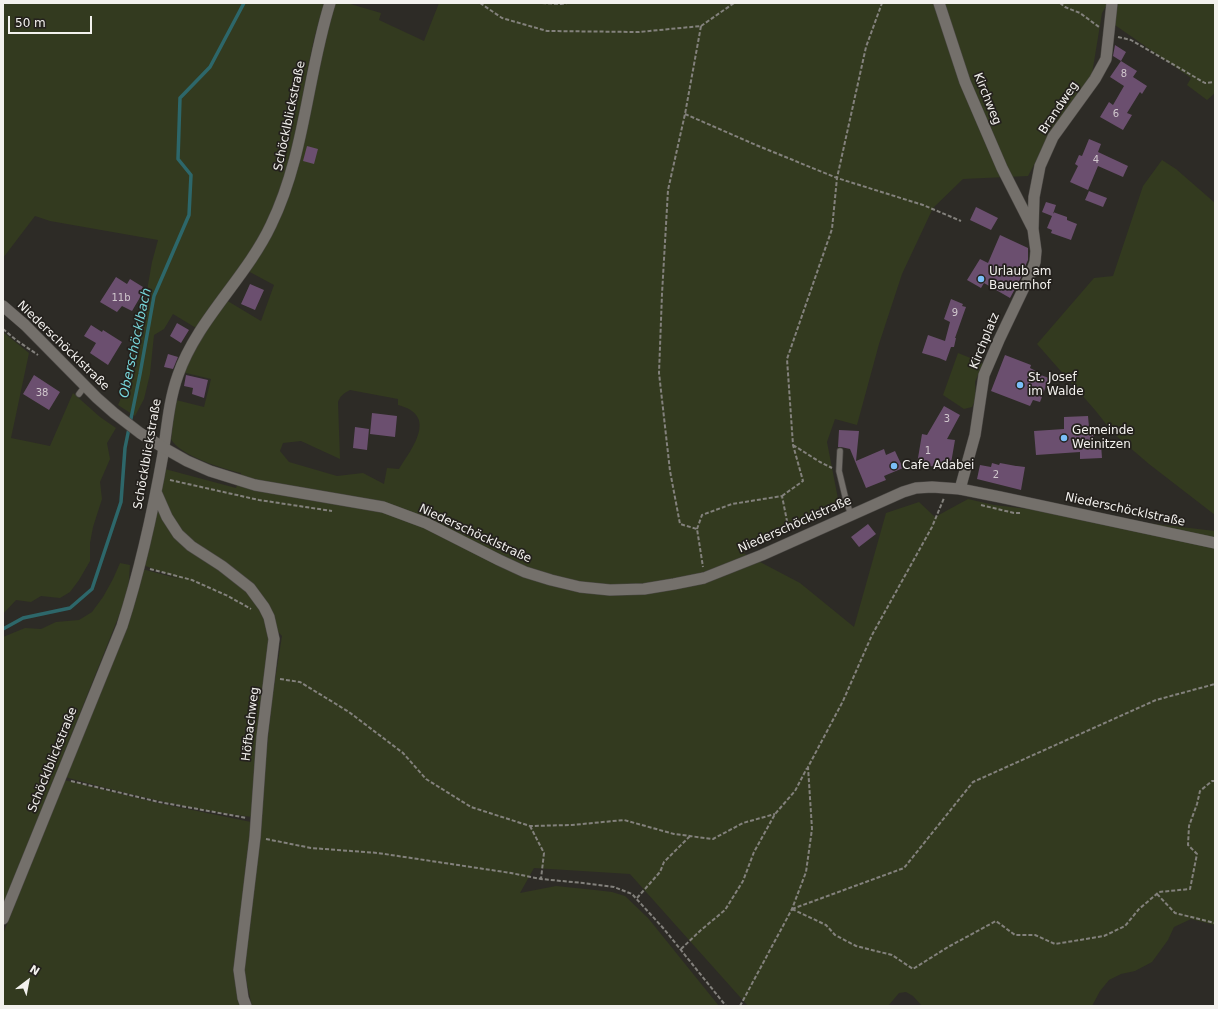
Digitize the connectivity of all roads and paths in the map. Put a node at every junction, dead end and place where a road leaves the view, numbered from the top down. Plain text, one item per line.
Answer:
1 (330, 3) edge
2 (480, 3) edge
3 (542, 3) edge
4 (567, 3) edge
5 (734, 3) edge
6 (882, 3) edge
7 (939, 3) edge
8 (1060, 3) edge
9 (1112, 3) edge
10 (701, 26) junction
11 (1109, 35) junction
12 (1215, 82) edge
13 (685, 114) junction
14 (837, 178) junction
15 (1034, 197) junction
16 (1018, 202) junction
17 (961, 221) dead end
18 (1033, 229) junction
19 (3, 306) edge
20 (141, 439) junction
21 (793, 445) junction
22 (164, 448) junction
23 (840, 451) dead end
24 (838, 470) junction
25 (158, 478) junction
26 (960, 489) junction
27 (156, 492) junction
28 (782, 496) junction
29 (945, 496) dead end
30 (335, 511) dead end
31 (851, 515) junction
32 (697, 529) junction
33 (791, 542) junction
34 (1215, 543) edge
35 (139, 566) junction
36 (704, 578) junction
37 (269, 618) junction
38 (270, 678) junction
39 (1215, 684) edge
40 (808, 767) junction
41 (60, 778) junction
42 (1215, 781) edge
43 (775, 814) junction
44 (256, 820) junction
45 (530, 826) junction
46 (690, 836) junction
47 (255, 837) junction
48 (541, 879) junction
49 (1157, 894) junction
50 (636, 899) junction
51 (792, 909) junction
52 (3, 919) edge
53 (1215, 923) edge
54 (681, 949) junction
55 (246, 1006) edge
56 (726, 1006) edge
57 (740, 1006) edge

1 - 22 street, Schöcklblickstraße
2 - 10 path
3 - 4 path
5 - 10 path
6 - 14 path
7 - 16 street, Kirchweg
8 - 11 path
9 - 11 street, Brandweg
10 - 13 path
11 - 12 path
11 - 15 street, Brandweg
13 - 14 path
13 - 32 path
14 - 17 path
14 - 21 path
15 - 16 street
15 - 18 street, Brandweg
16 - 18 street, Kirchweg
18 - 26 street, Kirchplatz
19 - 20 street, Niederschöcklstraße
20 - 22 street, Niederschöcklstraße
20 - 25 path
21 - 24 path
21 - 28 path
22 - 25 street, Schöcklblickstraße
22 - 36 street, Niederschöcklstraße
23 - 24 lane
24 - 31 lane
25 - 27 street, Schöcklblickstraße
25 - 30 path
26 - 31 street, Niederschöcklstraße
26 - 34 street, Niederschöcklstraße
27 - 35 street, Schöcklblickstraße
27 - 37 street, Höfbachweg
28 - 32 path
28 - 33 path
29 - 40 path
31 - 33 street, Niederschöcklstraße
32 - 36 path
33 - 36 street, Niederschöcklstraße
35 - 37 path
35 - 41 street, Schöcklblickstraße
37 - 38 street, Höfbachweg
38 - 44 street, Höfbachweg
38 - 45 path
39 - 51 path
40 - 43 path
40 - 51 path
41 - 44 path
41 - 52 street, Schöcklblickstraße
42 - 49 path
43 - 46 path
43 - 54 path
44 - 47 street, Höfbachweg
45 - 46 path
45 - 48 path
46 - 50 path
47 - 48 path
47 - 55 street, Höfbachweg
48 - 50 path
49 - 51 path
49 - 53 path
50 - 54 path
51 - 57 path
54 - 56 path

